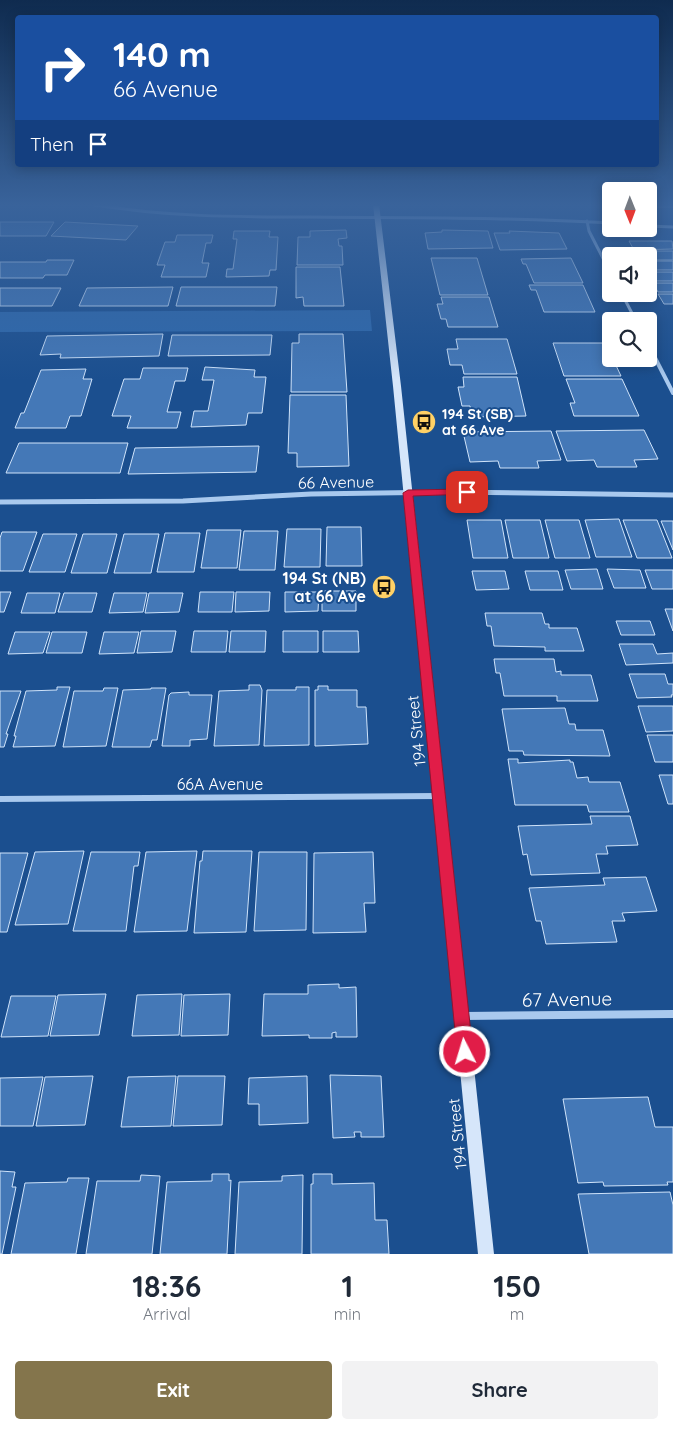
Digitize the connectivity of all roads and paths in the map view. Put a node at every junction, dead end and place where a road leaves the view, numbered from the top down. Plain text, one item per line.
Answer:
1 (383, 263) edge
2 (657, 362) edge
3 (673, 393) edge
4 (408, 493) junction
5 (673, 495) edge
6 (0, 502) edge
7 (440, 796) junction
8 (0, 799) edge
9 (673, 1014) edge
10 (462, 1016) junction
11 (486, 1254) edge

1 - 4 street, 194 Street
2 - 3 street
4 - 5 street, 66 Avenue
4 - 6 street, 66 Avenue
4 - 7 street, 194 Street
7 - 8 street, 66A Avenue
7 - 10 street, 194 Street
9 - 10 street, 67 Avenue
10 - 11 street, 194 Street

